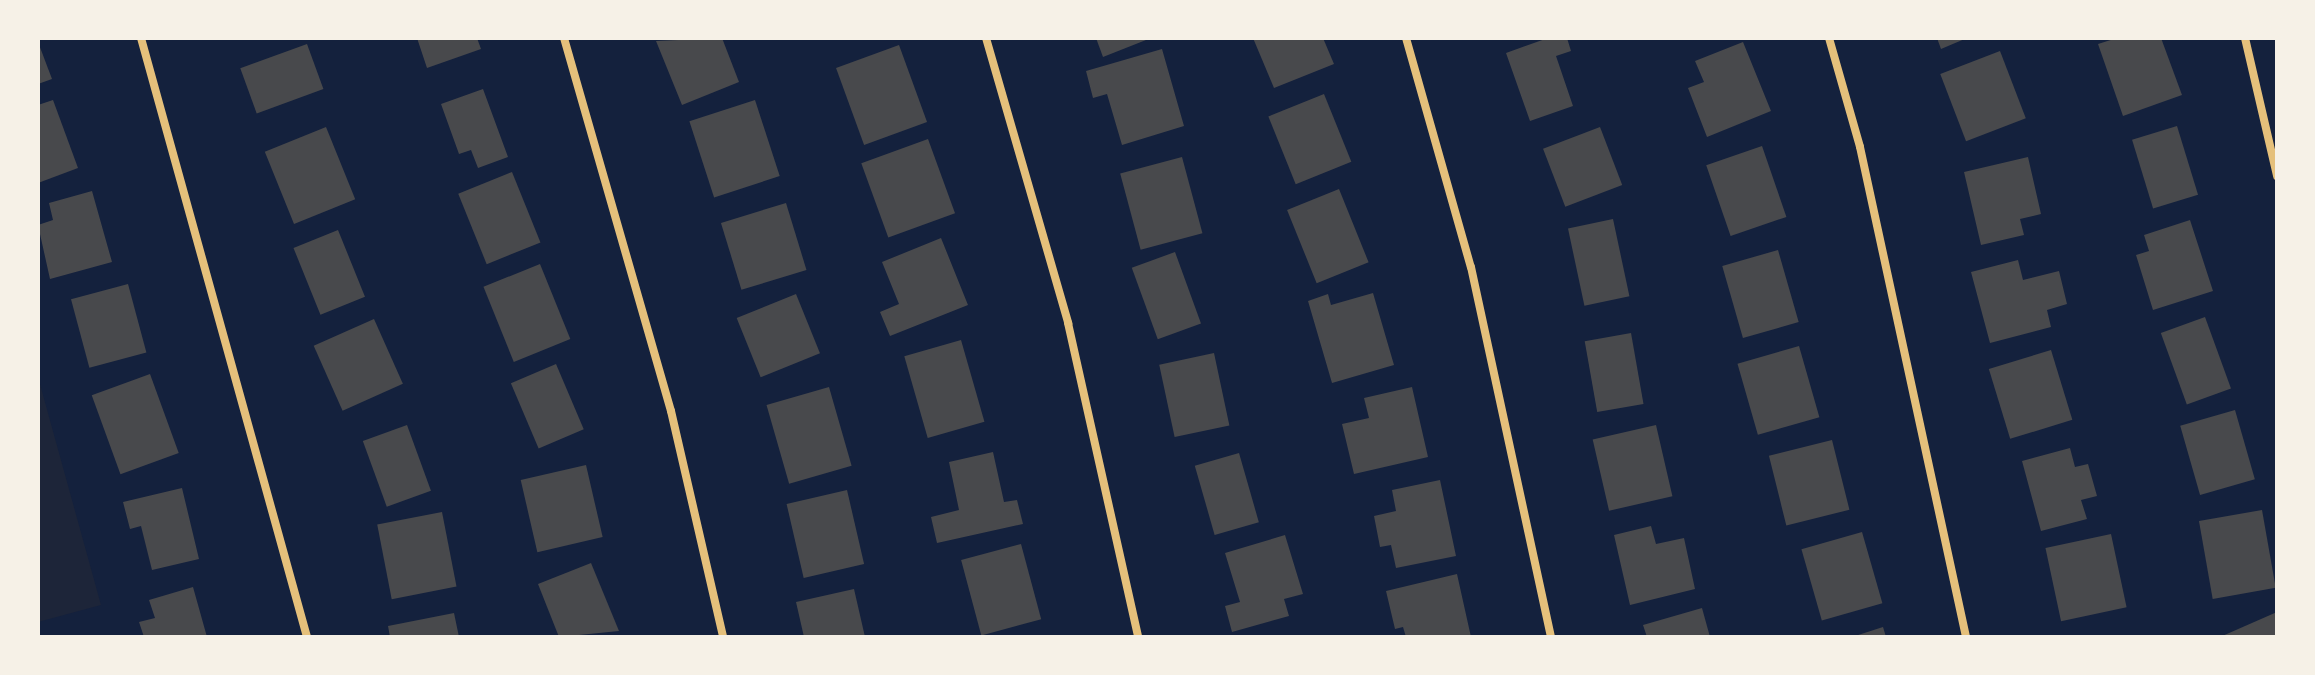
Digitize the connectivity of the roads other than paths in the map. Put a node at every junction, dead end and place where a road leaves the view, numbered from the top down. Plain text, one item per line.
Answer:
1 (141, 38) edge
2 (564, 38) edge
3 (986, 38) edge
4 (1406, 38) edge
5 (1829, 38) edge
6 (2245, 38) edge
7 (2277, 176) edge
8 (307, 637) edge
9 (723, 637) edge
10 (1138, 637) edge
11 (1551, 637) edge
12 (1966, 637) edge

1 - 8 street
2 - 9 street
3 - 10 street
4 - 11 street
5 - 12 street
6 - 7 street

